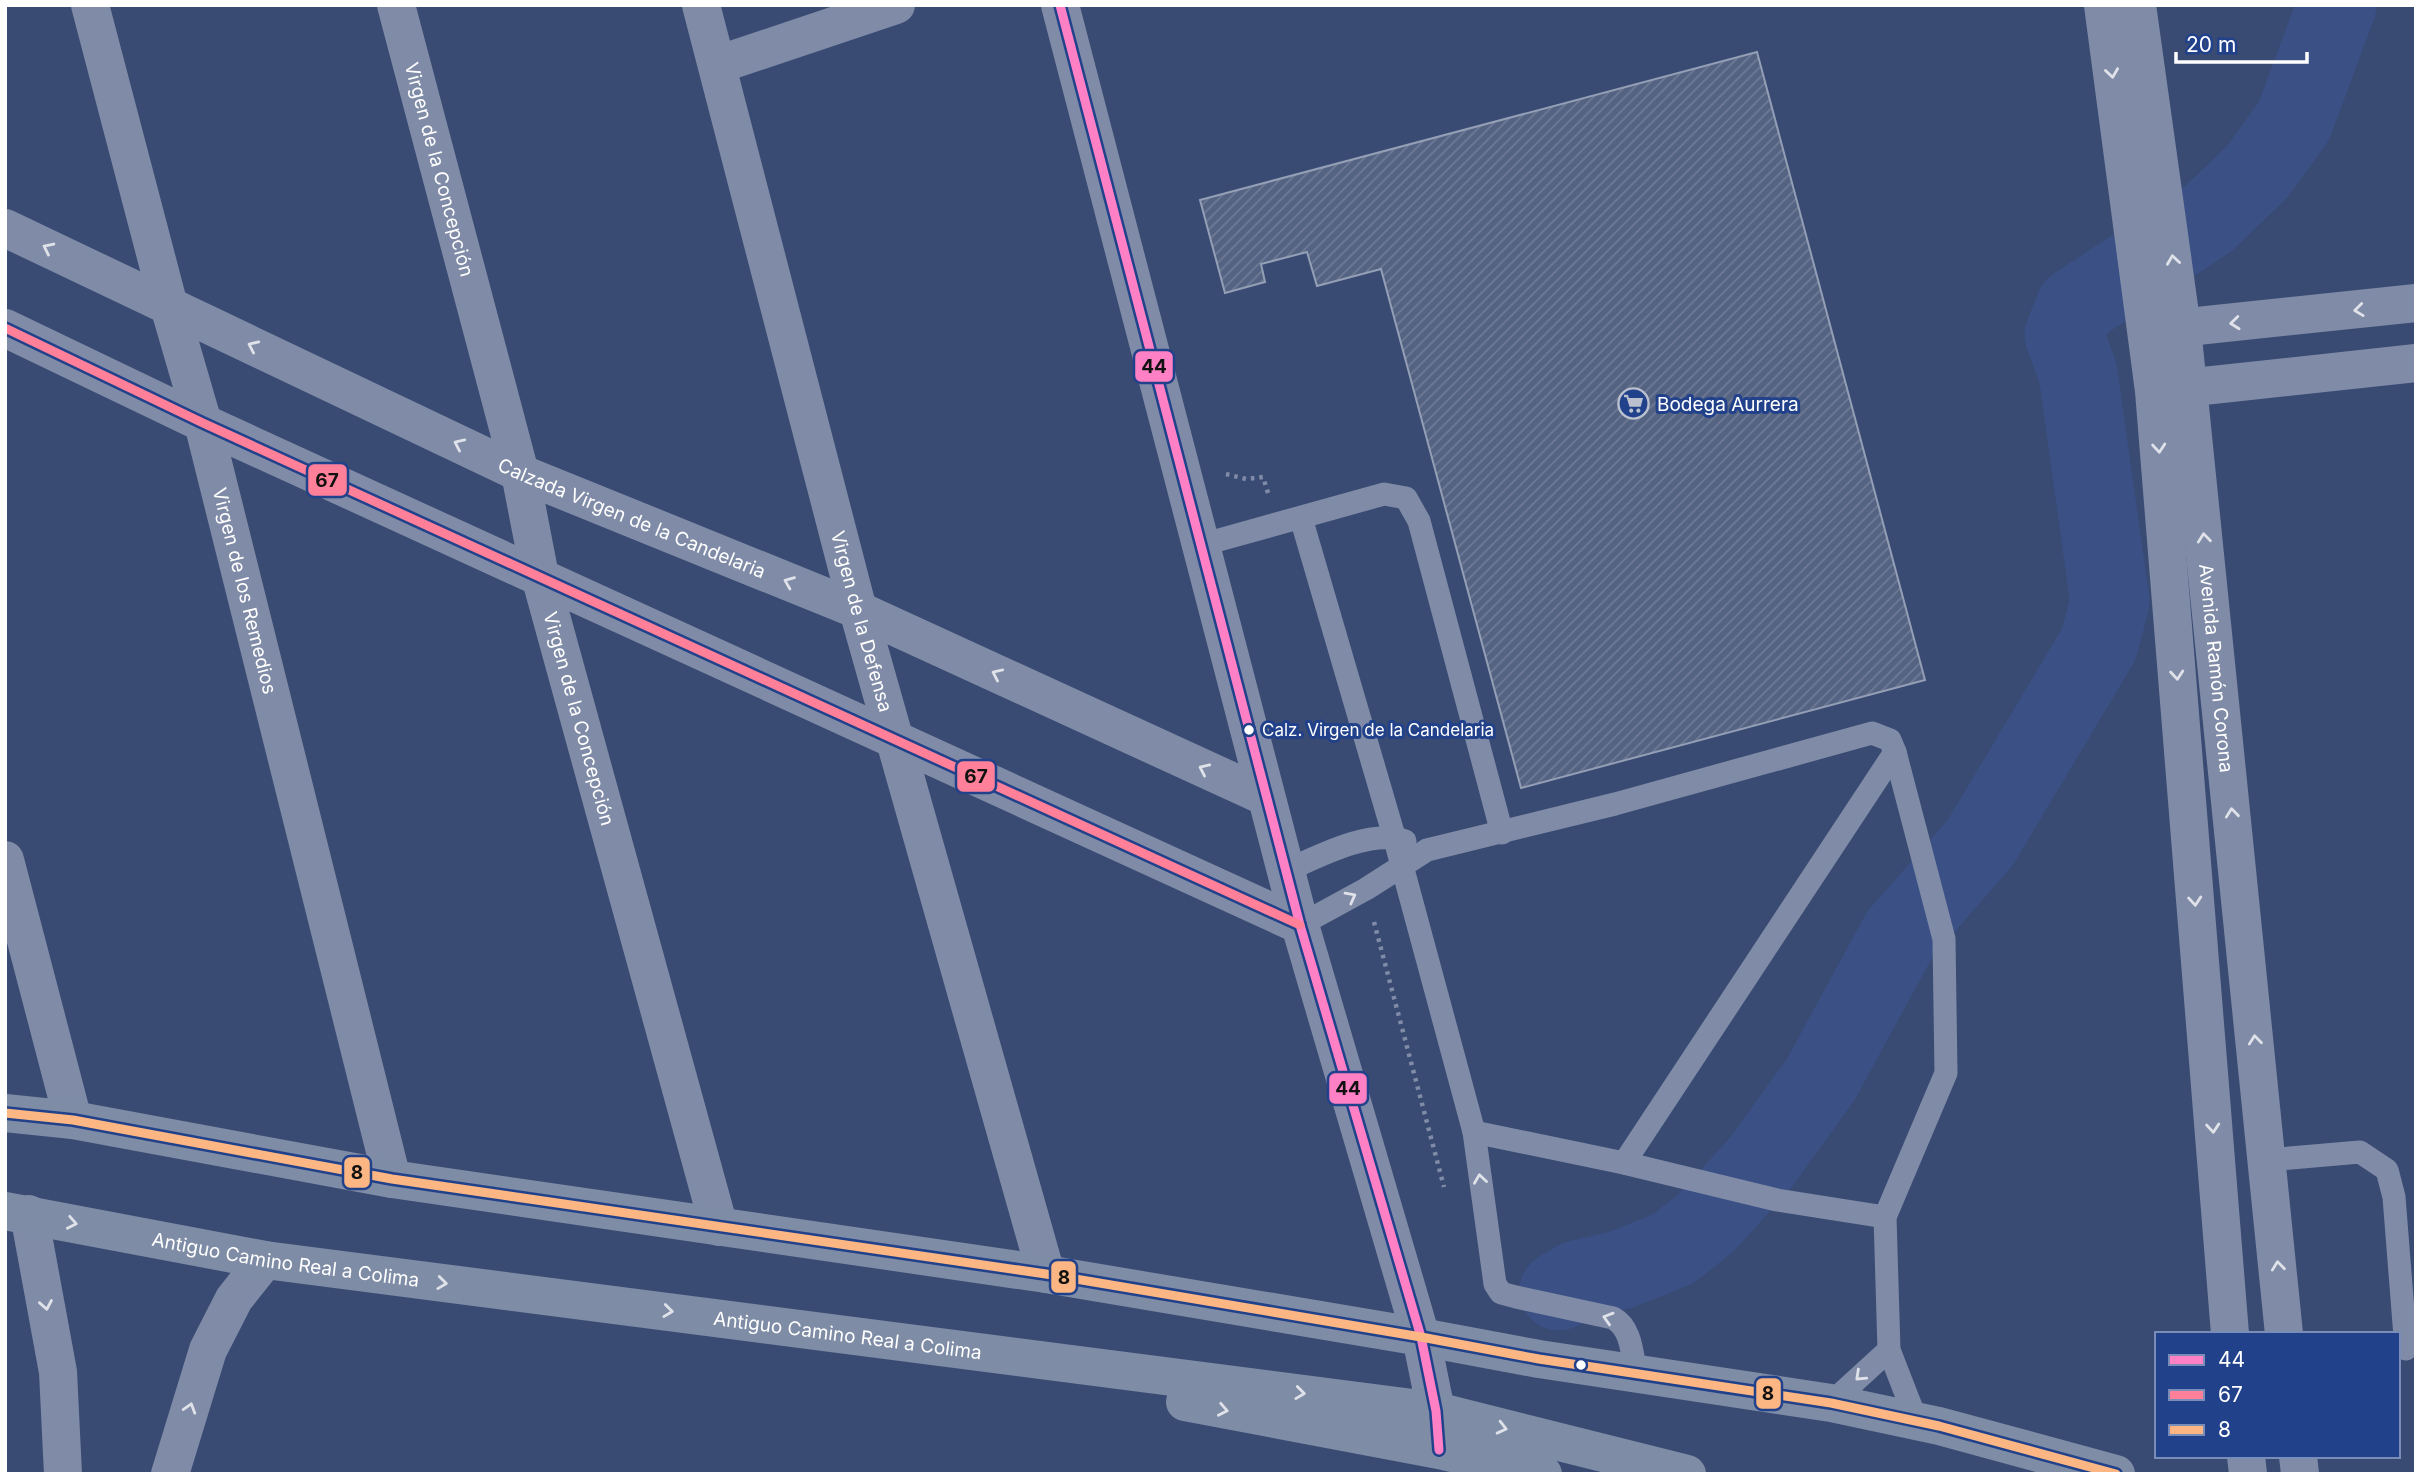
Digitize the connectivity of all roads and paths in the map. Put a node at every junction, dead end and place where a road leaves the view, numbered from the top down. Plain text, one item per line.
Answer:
1 (90, 5) edge
2 (396, 5) edge
3 (701, 5) edge
4 (895, 5) edge
5 (1060, 5) edge
6 (2103, 5) edge
7 (2137, 5) edge
8 (717, 65) junction
9 (2144, 174) junction
10 (5, 228) edge
11 (2416, 303) edge
12 (169, 306) junction
13 (5, 328) edge
14 (2164, 330) junction
15 (2416, 363) edge
16 (2172, 390) junction
17 (203, 423) junction
18 (520, 473) junction
19 (1301, 518) junction
20 (1201, 545) junction
21 (540, 576) junction
22 (858, 610) junction
23 (893, 738) junction
24 (1895, 752) junction
25 (1266, 797) junction
26 (1502, 833) junction
27 (1394, 836) junction
28 (1427, 850) junction
29 (5, 860) edge
30 (1402, 867) junction
31 (1286, 871) junction
32 (1300, 925) junction
33 (5, 1113) edge
34 (73, 1120) junction
35 (1474, 1132) junction
36 (2267, 1160) junction
37 (1624, 1163) junction
38 (392, 1179) junction
39 (17, 1212) edge
40 (1885, 1217) junction
41 (719, 1227) junction
42 (265, 1260) junction
43 (1046, 1274) junction
44 (2230, 1332) edge
45 (2284, 1332) edge
46 (1421, 1337) junction
47 (917, 1343) junction
48 (2406, 1349) edge
49 (1889, 1350) junction
50 (1636, 1374) junction
51 (1831, 1403) junction
52 (1436, 1411) junction
53 (1917, 1422) junction
54 (1439, 1450) junction
55 (63, 1474) edge
56 (170, 1474) edge
57 (1543, 1474) edge
58 (1687, 1474) edge
59 (2116, 1474) edge

1 - 12 street, Virgen de los Remedios
2 - 18 street, Virgen de la Concepción
3 - 8 street, Virgen de la Defensa
4 - 8 street
5 - 20 street
6 -> 9 street, Avenida Ramón Corona
7 - 9 street, Avenida Ramón Corona
8 - 22 street, Virgen de la Defensa
9 - 14 street, Avenida Ramón Corona
12 -> 10 street, Calzada Virgen de la Candelaria
11 -> 14 street
12 - 17 street, Virgen de los Remedios
18 -> 12 street, Calzada Virgen de la Candelaria
13 - 17 street
14 - 16 street, Avenida Ramón Corona
15 - 16 street
36 -> 16 street, Avenida Ramón Corona
16 -> 44 street, Avenida Ramón Corona
17 - 21 street
17 - 38 street, Virgen de los Remedios
18 - 21 street, Virgen de la Concepción
22 -> 18 street, Calzada Virgen de la Candelaria
19 - 20 lane
19 - 26 lane
19 - 27 lane
20 - 25 street
21 - 23 street
21 - 41 street, Virgen de la Concepción
22 - 23 street, Virgen de la Defensa
25 -> 22 street, Calzada Virgen de la Candelaria
23 - 32 street
23 - 43 street, Virgen de la Defensa
24 - 26 lane
24 - 37 lane
24 - 40 lane
25 - 31 street
26 - 28 lane
27 - 28 lane
27 - 30 lane
27 - 31 lane
28 - 30 lane
29 - 34 street
32 -> 30 lane
30 - 35 lane
31 - 32 street
32 - 46 street
33 - 34 main road
34 - 38 main road
35 - 37 lane
50 -> 35 lane
45 -> 36 street, Avenida Ramón Corona
36 - 48 lane
37 - 40 lane
38 - 41 main road
39 -> 42 main road, Antiguo Camino Real a Colima
39 -> 55 street
40 - 49 lane
41 - 43 main road
42 -> 47 main road, Antiguo Camino Real a Colima
56 -> 42 street
43 - 46 main road
46 - 50 main road
46 - 52 street
47 -> 52 main road, Antiguo Camino Real a Colima
47 -> 54 main road
49 -> 51 lane
49 - 53 lane
50 - 51 main road
51 - 53 main road
52 - 54 street
52 -> 58 main road, Antiguo Camino Real a Colima
53 - 59 main road
54 - 57 main road

